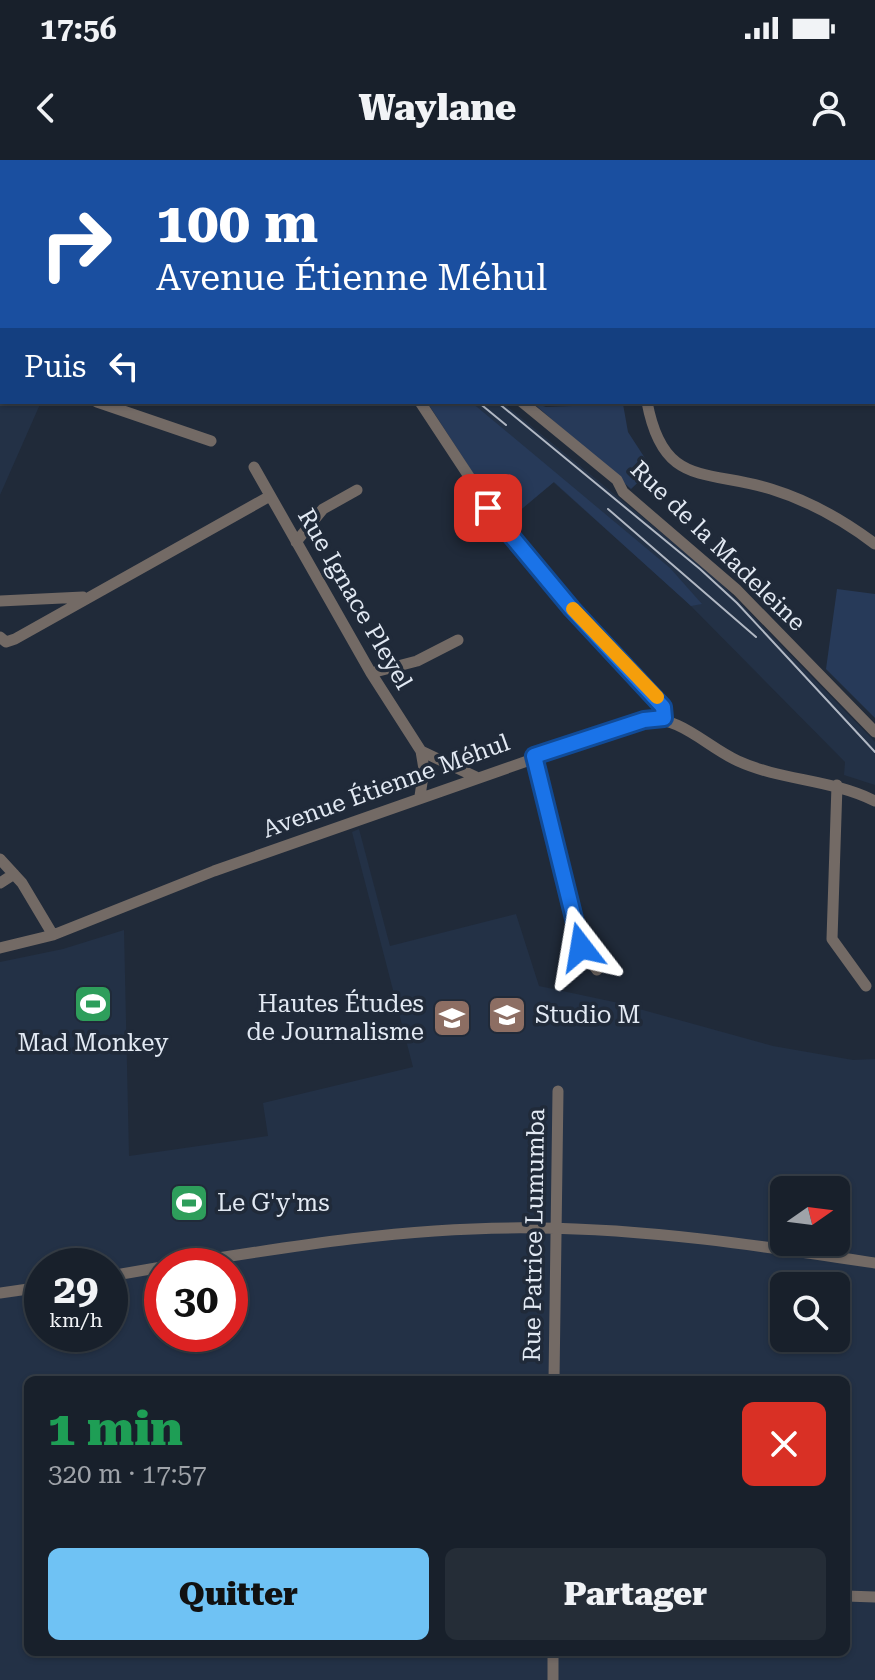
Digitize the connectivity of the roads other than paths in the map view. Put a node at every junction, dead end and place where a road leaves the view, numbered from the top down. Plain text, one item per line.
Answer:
1 (103, 404) edge
2 (421, 404) edge
3 (524, 404) edge
4 (647, 404) edge
5 (211, 441) dead end
6 (254, 467) dead end
7 (357, 490) dead end
8 (270, 496) junction
9 (296, 542) junction
10 (875, 544) edge
11 (88, 597) junction
12 (0, 601) edge
13 (0, 637) edge
14 (458, 640) dead end
15 (371, 673) junction
16 (664, 718) junction
17 (875, 732) edge
18 (421, 751) junction
19 (534, 756) junction
20 (476, 777) junction
21 (837, 785) junction
22 (420, 796) junction
23 (875, 801) edge
24 (0, 859) edge
25 (14, 874) junction
26 (0, 883) edge
27 (53, 935) junction
28 (0, 948) edge
29 (597, 970) dead end
30 (866, 986) dead end
31 (558, 1091) dead end
32 (555, 1228) junction
33 (248, 1253) edge
34 (875, 1263) edge
35 (24, 1290) edge
36 (0, 1293) edge
37 (554, 1376) edge
38 (850, 1596) edge
39 (875, 1597) edge
40 (553, 1656) edge
41 (553, 1680) edge

1 - 5 street
2 - 16 street
3 - 17 street, Rue de la Madeleine
4 - 10 street
6 - 8 street, Rue Ignace Pleyel
7 - 9 street
8 - 9 street, Rue Ignace Pleyel
8 - 11 street
9 - 15 street, Rue Ignace Pleyel
11 - 12 street
11 - 13 street
14 - 15 street
15 - 18 street, Rue Ignace Pleyel
16 - 19 street, Avenue Étienne Méhul
16 - 21 street
18 - 20 street
18 - 22 street
19 - 20 street, Avenue Étienne Méhul
19 - 29 street
20 - 22 street, Avenue Étienne Méhul
21 - 23 street
21 - 30 street
22 - 27 street, Avenue Étienne Méhul
24 - 25 street
25 - 26 street
25 - 27 street
27 - 28 street, Avenue Étienne Méhul
31 - 32 street, Rue Patrice Lumumba
32 - 33 street
32 - 34 street
32 - 37 street, Rue Patrice Lumumba
35 - 36 street
38 - 39 street
40 - 41 street

